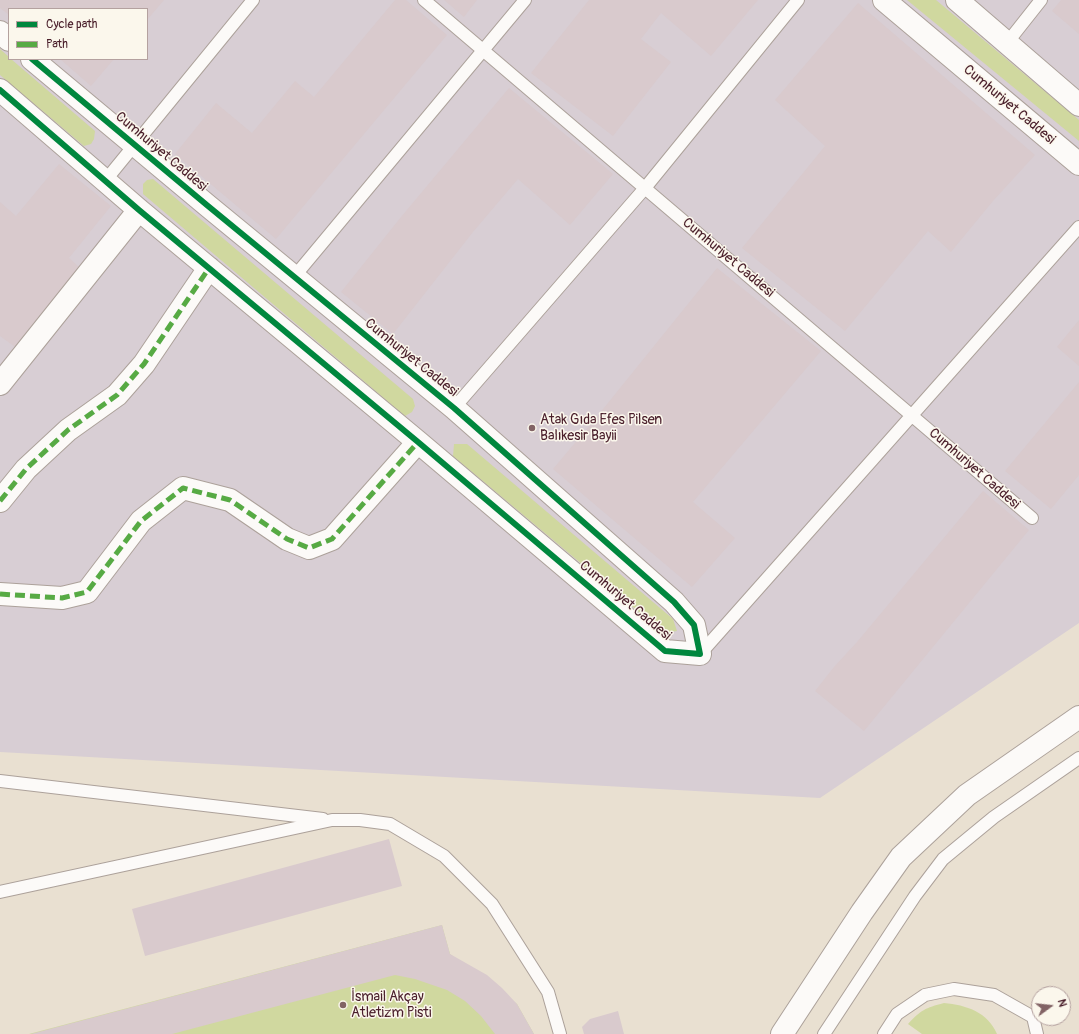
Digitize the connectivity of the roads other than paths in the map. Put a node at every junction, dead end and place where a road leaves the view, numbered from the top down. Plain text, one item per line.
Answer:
1 (253, 0) edge
2 (424, 0) edge
3 (525, 0) edge
4 (798, 0) edge
5 (884, 0) edge
6 (957, 0) edge
7 (1041, 0) edge
8 (0, 32) edge
9 (8, 39) edge
10 (1007, 43) junction
11 (483, 50) junction
12 (33, 60) edge
13 (0, 90) edge
14 (1079, 105) edge
15 (135, 145) junction
16 (1079, 164) edge
17 (105, 181) junction
18 (645, 188) junction
19 (139, 210) junction
20 (1079, 227) edge
21 (209, 268) junction
22 (294, 277) junction
23 (0, 384) edge
24 (454, 408) junction
25 (912, 415) junction
26 (418, 442) junction
27 (0, 501) edge
28 (1032, 518) dead end
29 (0, 594) edge
30 (700, 654) junction
31 (1079, 717) edge
32 (1079, 758) edge
33 (0, 781) edge
34 (332, 820) junction
35 (0, 892) edge
36 (560, 1034) edge
37 (782, 1034) edge
38 (824, 1034) edge
39 (884, 1034) edge
40 (1037, 1034) edge

1 - 15 lane, Cumhuriyet Caddesi
2 - 11 lane, Cumhuriyet Caddesi
3 - 11 lane
4 - 18 lane
5 - 16 street, Cumhuriyet Caddesi
6 - 10 street
7 - 10 lane
8 - 9 street
10 - 14 street
11 - 18 lane, Cumhuriyet Caddesi
11 - 22 lane
12 - 15 street, Cumhuriyet Caddesi
13 - 17 street, Cumhuriyet Caddesi
15 - 17 lane, Cumhuriyet Caddesi
15 - 22 street, Cumhuriyet Caddesi
17 - 19 street, Cumhuriyet Caddesi
18 - 24 lane
18 - 25 lane, Cumhuriyet Caddesi
19 - 21 street, Cumhuriyet Caddesi
19 - 23 street
20 - 25 lane
21 - 26 street, Cumhuriyet Caddesi
21 - 27 street
22 - 24 street, Cumhuriyet Caddesi
24 - 30 street, Cumhuriyet Caddesi
25 - 28 lane, Cumhuriyet Caddesi
25 - 30 lane
26 - 29 street
26 - 30 street, Cumhuriyet Caddesi
31 - 37 street
32 - 38 lane
33 - 34 lane
34 - 35 lane
34 - 36 lane
39 - 40 lane

